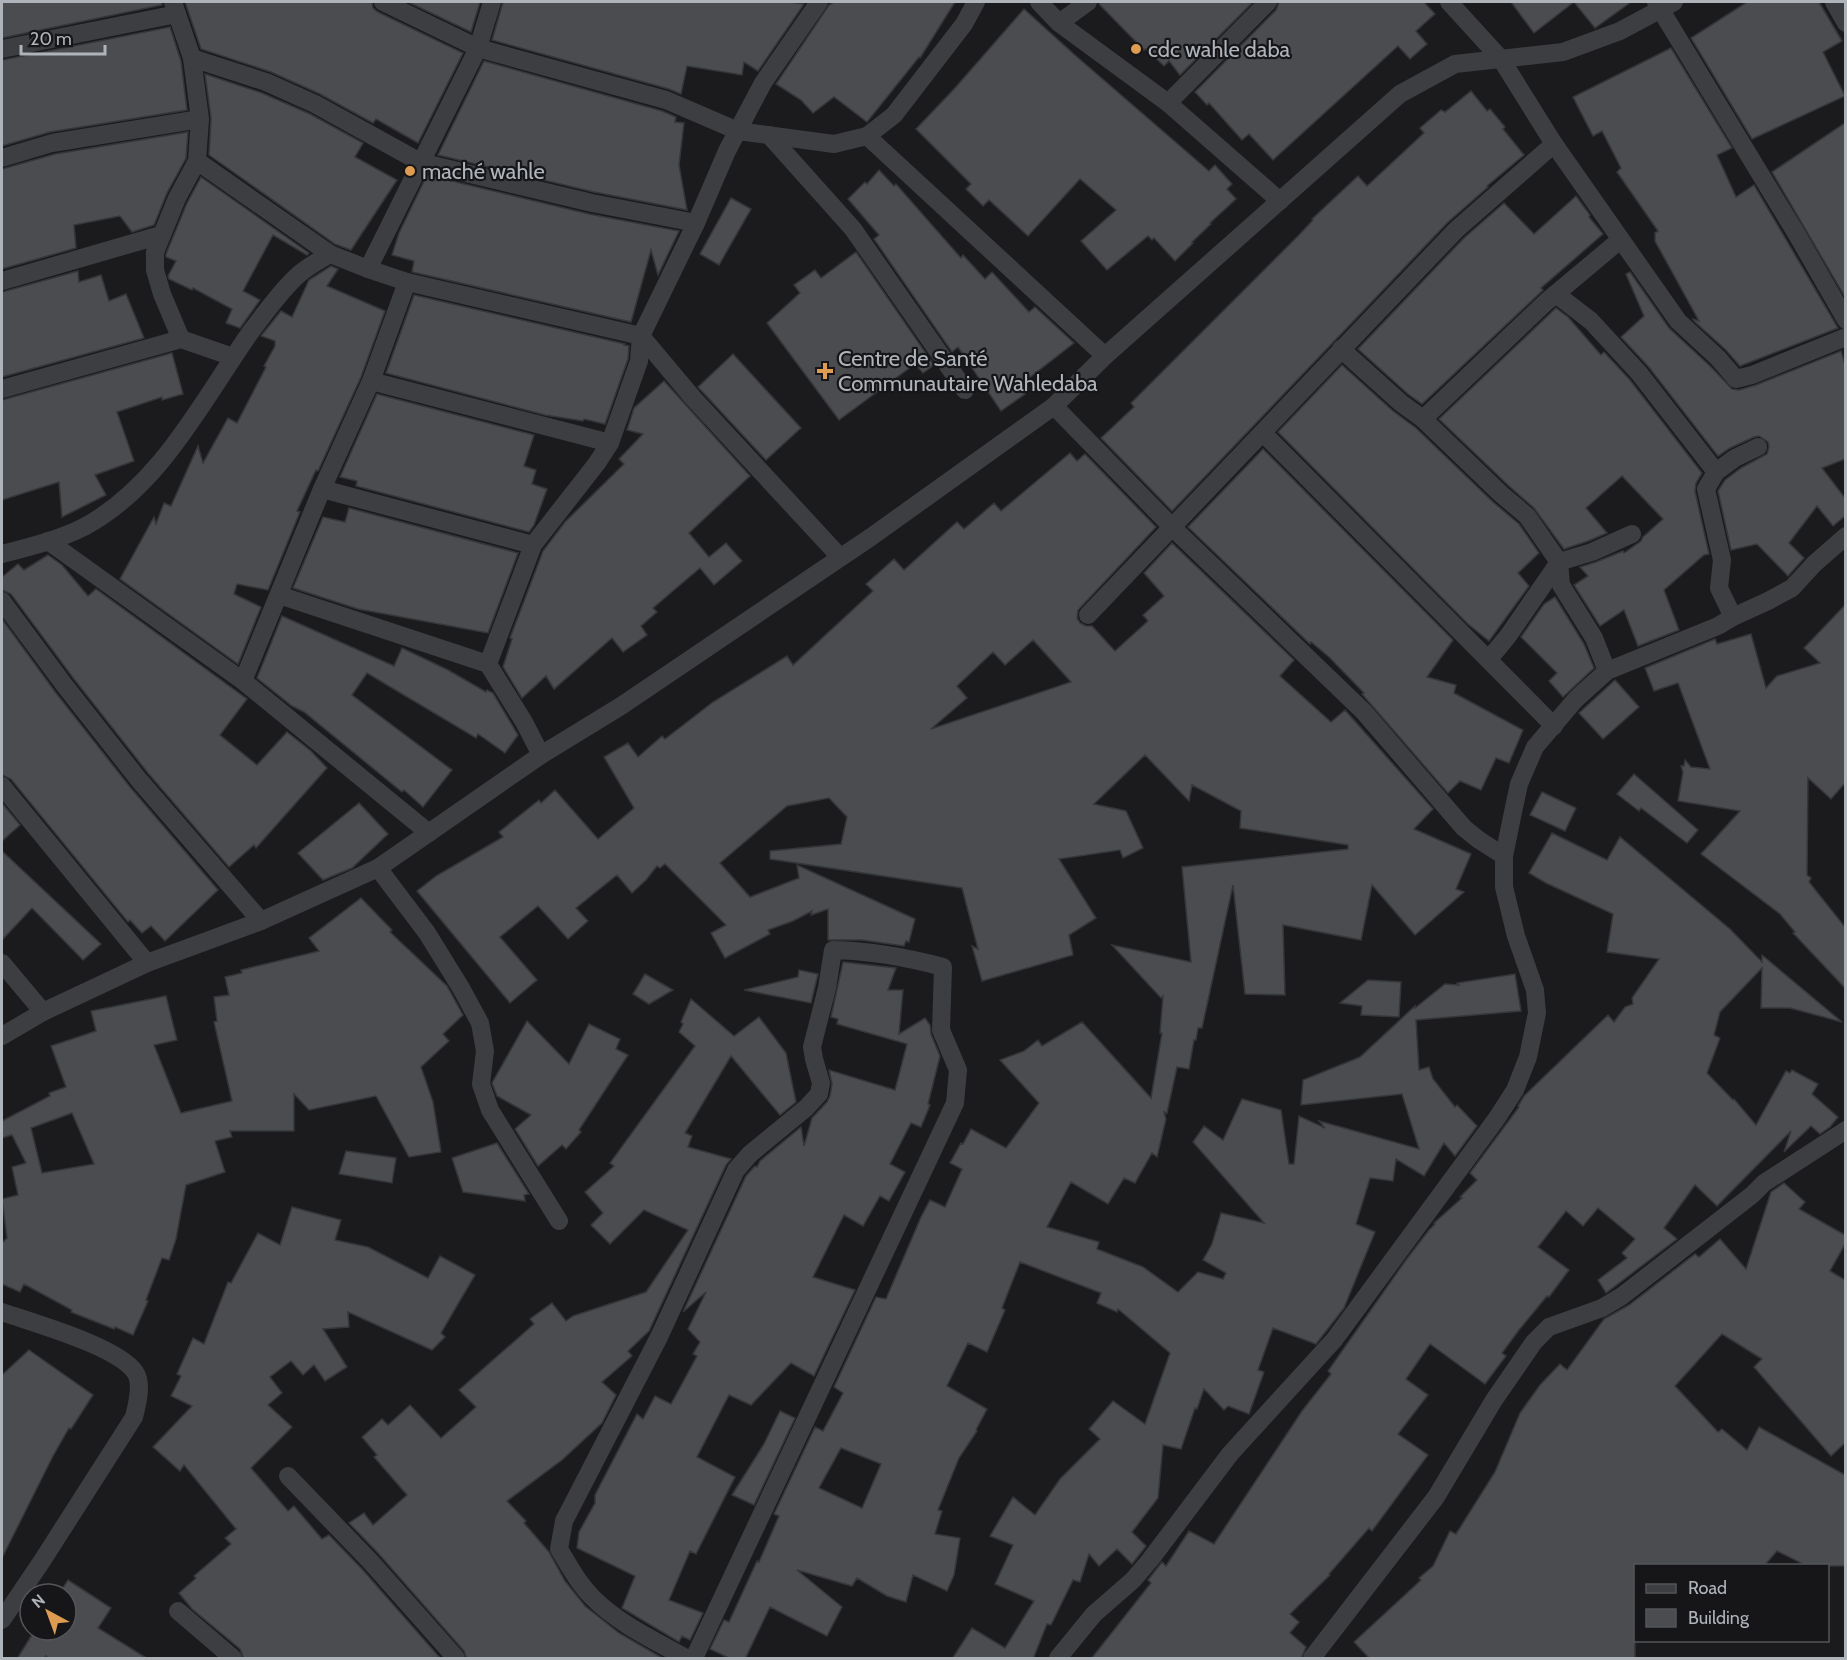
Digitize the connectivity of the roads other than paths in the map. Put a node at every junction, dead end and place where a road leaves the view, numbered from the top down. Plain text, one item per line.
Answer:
1 (383, 2) edge
2 (492, 2) edge
3 (817, 2) edge
4 (976, 2) edge
5 (1039, 2) edge
6 (1088, 2) edge
7 (1268, 2) edge
8 (1449, 2) edge
9 (1834, 2) edge
10 (1663, 4) edge
11 (175, 8) edge
12 (1059, 23) junction
13 (1845, 23) edge
14 (478, 48) junction
15 (2, 49) edge
16 (192, 58) junction
17 (1501, 58) junction
18 (1168, 103) junction
19 (200, 119) junction
20 (738, 131) junction
21 (769, 135) junction
22 (867, 136) junction
23 (1554, 144) junction
24 (2, 158) edge
25 (197, 161) junction
26 (420, 162) junction
27 (1280, 201) junction
28 (696, 223) junction
29 (161, 235) junction
30 (1620, 240) junction
31 (330, 254) junction
32 (368, 269) junction
33 (2, 281) edge
34 (407, 282) junction
35 (1556, 294) junction
36 (1845, 320) edge
37 (641, 336) junction
38 (1845, 337) edge
39 (181, 339) junction
40 (1341, 349) junction
41 (1105, 356) junction
42 (233, 357) junction
43 (372, 381) junction
44 (2, 389) edge
45 (965, 390) dead end
46 (1054, 406) junction
47 (1423, 419) junction
48 (1263, 433) junction
49 (610, 442) junction
50 (1758, 447) dead end
51 (1716, 471) junction
52 (322, 489) junction
53 (1173, 528) junction
54 (1632, 534) dead end
55 (1845, 536) edge
56 (48, 541) junction
57 (533, 545) junction
58 (2, 554) edge
59 (840, 557) junction
60 (1559, 562) junction
61 (279, 595) junction
62 (2, 601) edge
63 (1088, 615) dead end
64 (1733, 617) junction
65 (1489, 659) junction
66 (488, 664) junction
67 (1607, 670) junction
68 (243, 681) junction
69 (1554, 726) junction
70 (541, 755) junction
71 (2, 786) edge
72 (429, 833) junction
73 (1504, 856) junction
74 (378, 868) junction
75 (261, 921) junction
76 (2, 963) edge
77 (147, 963) junction
78 (43, 1012) junction
79 (2, 1036) edge
80 (1845, 1130) edge
81 (559, 1221) dead end
82 (2, 1312) edge
83 (288, 1476) dead end
84 (178, 1611) dead end
85 (2, 1620) edge
86 (233, 1659) edge
87 (456, 1659) edge
88 (686, 1659) edge
89 (694, 1659) edge
90 (1058, 1659) edge
91 (1312, 1659) edge

1 - 14 street
2 - 14 street
3 - 20 street
4 - 22 street
5 - 12 street
6 - 12 street
7 - 18 street
8 - 17 street
9 - 13 street
10 - 17 street
10 - 36 street
11 - 15 street
11 - 16 street
12 - 18 street
14 - 20 street
14 - 26 street
16 - 19 street
16 - 26 street
17 - 23 street
17 - 27 street
18 - 27 street
19 - 24 street
19 - 25 street
20 - 21 street
20 - 28 street
21 - 22 street
21 - 45 street
22 - 41 street
23 - 30 street
23 - 40 street
25 - 29 street
25 - 31 street
26 - 28 street
26 - 32 street
27 - 41 street
28 - 37 street
29 - 33 street
29 - 39 street
30 - 35 street
30 - 38 street
31 - 32 street
31 - 42 street
32 - 34 street
34 - 37 street
34 - 43 street
35 - 47 street
35 - 51 street
37 - 49 street
37 - 59 street
39 - 42 street
39 - 44 street
40 - 47 street
40 - 48 street
41 - 46 street
42 - 56 street
43 - 49 street
43 - 52 street
46 - 53 street
46 - 59 street
47 - 60 street
48 - 53 street
48 - 65 street
49 - 57 street
50 - 51 street
51 - 64 street
52 - 57 street
52 - 61 street
53 - 63 street
53 - 73 street
54 - 60 street
55 - 64 street
56 - 58 street
56 - 68 street
57 - 66 street
59 - 70 street
60 - 65 street
60 - 67 street
61 - 66 street
61 - 68 street
62 - 75 street
64 - 67 street
65 - 69 street
66 - 70 street
67 - 69 street
68 - 72 street
69 - 73 street
70 - 72 street
71 - 77 street
72 - 74 street
73 - 90 street
74 - 75 street
74 - 81 street
75 - 77 street
76 - 78 street
77 - 78 street
78 - 79 street
80 - 91 street
82 - 85 street
83 - 87 street
84 - 86 street
88 - 89 street

